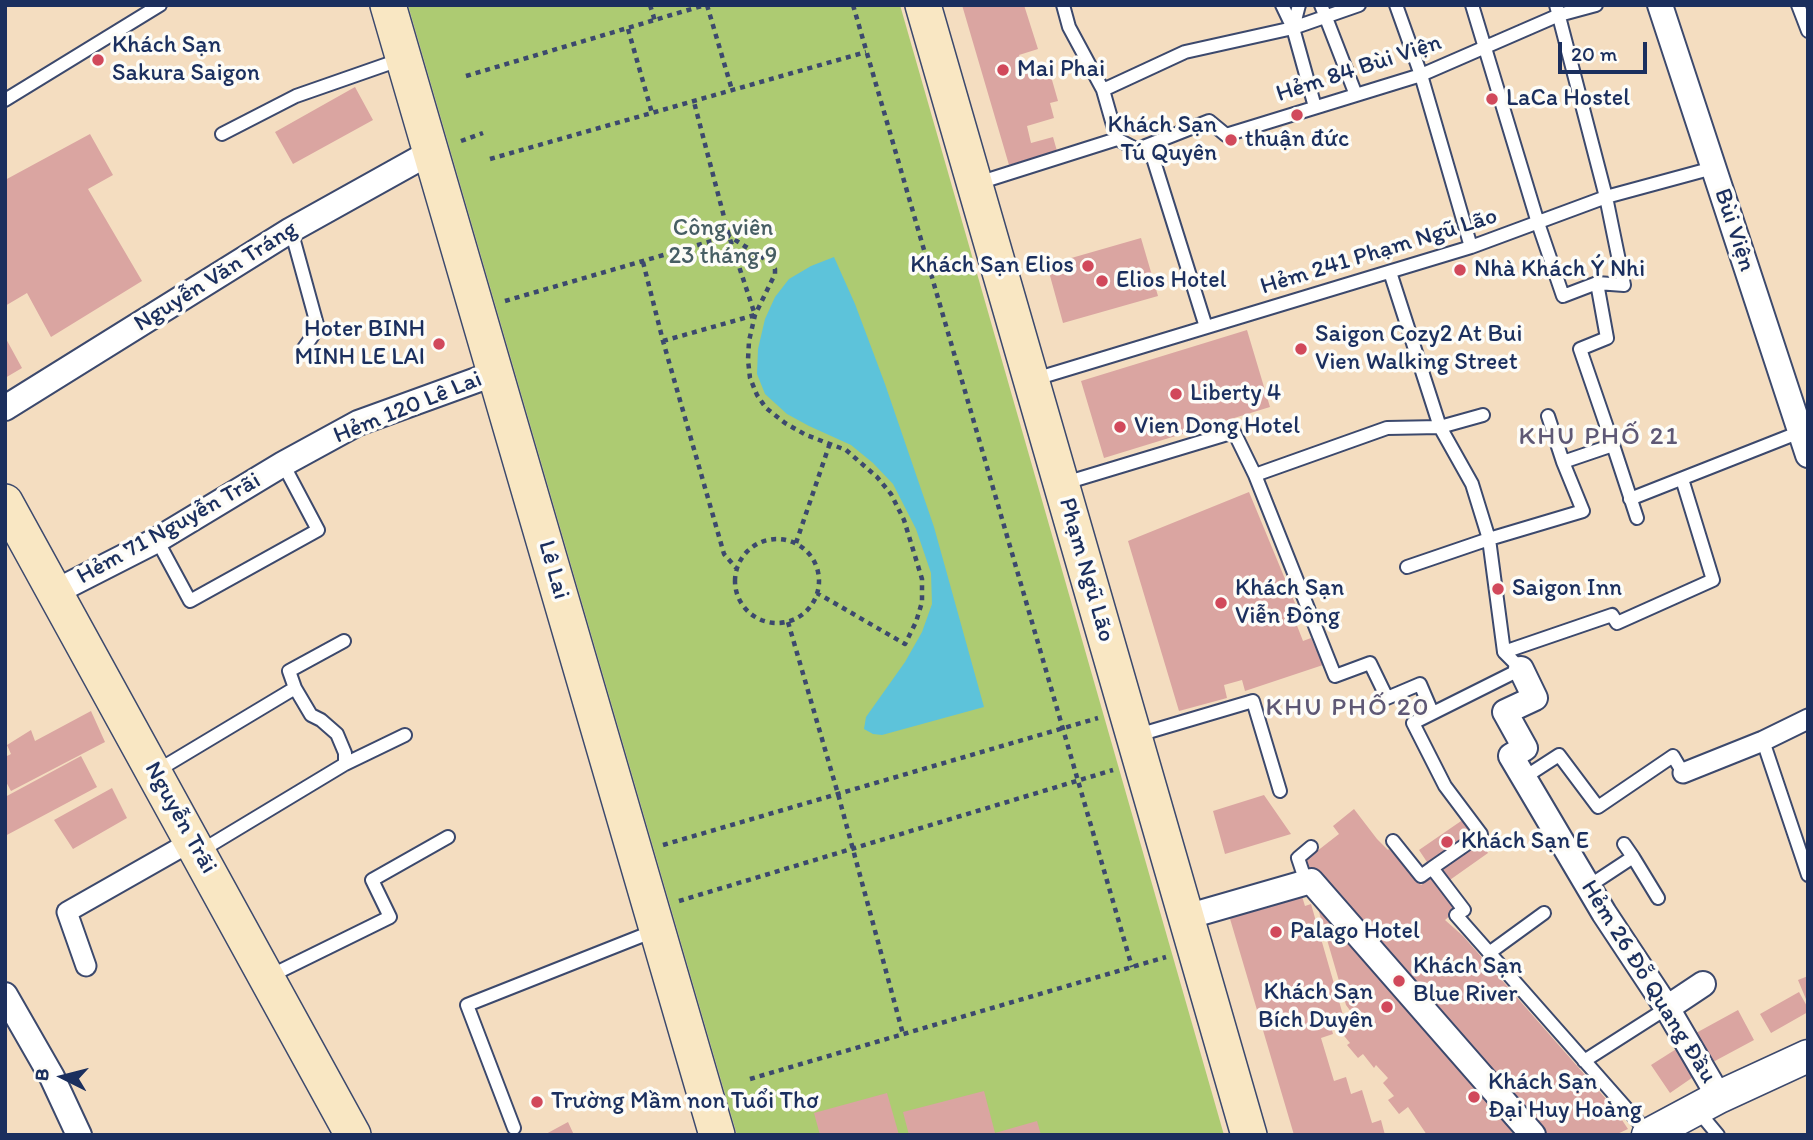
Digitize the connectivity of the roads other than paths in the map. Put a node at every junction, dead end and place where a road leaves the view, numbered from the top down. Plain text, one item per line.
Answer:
1 (160, 5) edge
2 (388, 5) edge
3 (923, 5) edge
4 (1063, 5) edge
5 (1282, 5) edge
6 (1299, 5) edge
7 (1359, 5) edge
8 (1396, 5) edge
9 (1472, 5) edge
10 (1596, 5) edge
11 (1660, 5) edge
12 (1798, 5) edge
13 (1558, 10) edge
14 (1323, 11) edge
15 (1293, 28) junction
16 (1808, 31) edge
17 (1486, 46) junction
18 (403, 58) junction
19 (1421, 75) junction
20 (1103, 90) junction
21 (1356, 95) junction
22 (5, 100) edge
23 (1315, 107) junction
24 (222, 134) dead end
25 (1117, 139) junction
26 (1138, 149) junction
27 (431, 152) junction
28 (1713, 168) junction
29 (974, 184) junction
30 (1606, 197) junction
31 (1538, 223) junction
32 (291, 230) junction
33 (1471, 247) junction
34 (1390, 272) junction
35 (1597, 283) junction
36 (1206, 327) junction
37 (302, 351) dead end
38 (496, 373) junction
39 (1031, 380) junction
40 (5, 408) edge
41 (1483, 415) dead end
42 (1548, 416) dead end
43 (1802, 426) edge
44 (1440, 427) junction
45 (1613, 445) junction
46 (1563, 462) junction
47 (283, 464) junction
48 (1255, 475) junction
49 (1682, 479) junction
50 (1061, 484) junction
51 (1630, 499) junction
52 (5, 502) edge
53 (1637, 518) dead end
54 (1489, 539) junction
55 (157, 540) junction
56 (1406, 568) dead end
57 (55, 592) junction
58 (344, 641) dead end
59 (1513, 660) junction
60 (295, 688) junction
61 (1432, 712) junction
62 (1808, 719) edge
63 (405, 735) dead end
64 (1134, 736) junction
65 (1763, 741) junction
66 (345, 764) junction
67 (155, 772) junction
68 (1683, 773) joint
69 (1525, 776) junction
70 (1280, 791) dead end
71 (448, 837) dead end
72 (1393, 842) dead end
73 (1623, 844) dead end
74 (195, 846) junction
75 (1311, 848) dead end
76 (1633, 858) junction
77 (1432, 869) junction
78 (1808, 875) edge
79 (1306, 882) junction
80 (1589, 886) junction
81 (1658, 898) dead end
82 (1544, 913) dead end
83 (654, 920) junction
84 (1190, 933) junction
85 (1489, 953) junction
86 (86, 967) dead end
87 (267, 977) junction
88 (1703, 984) dead end
89 (5, 995) edge
90 (1667, 1008) junction
91 (1808, 1056) edge
92 (1584, 1061) junction
93 (1708, 1103) junction
94 (514, 1128) dead end
95 (1649, 1134) edge
96 (79, 1135) edge
97 (354, 1135) edge
98 (717, 1135) edge
99 (1249, 1135) edge
100 (1533, 1135) edge
101 (1718, 1135) edge

1 - 22 lane
2 - 18 main road, Lê Lai
3 - 29 main road, Phạm Ngũ Lão
4 - 20 lane
5 - 15 lane
6 - 15 lane
7 - 14 lane
8 - 19 lane
9 - 17 lane
10 - 13 lane, Hẻm 84 Bùi Viện
11 - 28 street, Bùi Viện
12 - 16 lane
13 - 17 lane, Hẻm 84 Bùi Viện
13 - 30 lane
14 - 15 lane
14 - 21 lane
15 - 20 lane
15 - 23 lane
17 - 19 lane, Hẻm 84 Bùi Viện
17 - 31 lane
18 - 24 lane
18 - 27 main road, Lê Lai
19 - 21 lane, Hẻm 84 Bùi Viện
19 - 33 lane
20 - 25 lane
21 - 23 lane, Hẻm 84 Bùi Viện
23 - 26 lane, Hẻm 84 Bùi Viện
25 - 26 lane
25 - 29 lane
26 - 36 lane
27 - 32 street, Nguyễn Văn Tráng
27 - 38 main road, Lê Lai
28 - 30 lane, Hẻm 241 Phạm Ngũ Lão
28 - 43 street, Bùi Viện
29 - 39 main road, Phạm Ngũ Lão
30 - 31 lane, Hẻm 241 Phạm Ngũ Lão
30 - 35 lane
31 - 33 lane, Hẻm 241 Phạm Ngũ Lão
31 - 35 lane
32 - 37 lane
32 - 40 street, Nguyễn Văn Tráng
33 - 34 lane, Hẻm 241 Phạm Ngũ Lão
34 - 36 lane, Hẻm 241 Phạm Ngũ Lão
34 - 44 lane
35 - 45 lane
36 - 39 lane, Hẻm 241 Phạm Ngũ Lão
38 - 47 street, Hẻm 120 Lê Lai
38 - 83 main road, Lê Lai
39 - 50 main road, Phạm Ngũ Lão
41 - 44 lane
42 - 46 lane
43 - 49 lane
44 - 48 lane
44 - 54 lane
45 - 46 lane
45 - 51 lane
46 - 54 lane
47 - 55 street, Hẻm 71 Nguyễn Trãi
47 - 55 lane
48 - 50 lane
48 - 61 lane
49 - 51 lane
49 - 59 lane
50 - 64 main road, Phạm Ngũ Lão
51 - 53 lane
52 - 57 main road, Nguyễn Trãi
54 - 56 lane
54 - 59 lane
55 - 57 street, Hẻm 71 Nguyễn Trãi
57 - 67 main road, Nguyễn Trãi
58 - 60 lane
59 - 61 lane
59 - 69 street, Hẻm 26 Ðỗ Quang Ðầu
60 - 66 lane
60 - 67 lane
61 - 77 lane
62 - 65 street
63 - 66 lane
64 - 70 lane
64 - 84 main road, Phạm Ngũ Lão
65 - 68 street
65 - 78 lane
66 - 74 lane
67 - 74 main road, Nguyễn Trãi
68 - 69 lane
69 - 80 street, Hẻm 26 Ðỗ Quang Ðầu
71 - 87 lane
72 - 77 lane
73 - 76 lane
74 - 86 street
74 - 87 main road, Nguyễn Trãi
75 - 79 lane
76 - 80 lane
76 - 81 lane
77 - 85 lane
79 - 84 street
79 - 100 street
80 - 90 street, Hẻm 26 Ðỗ Quang Ðầu
82 - 85 lane
83 - 94 lane
83 - 98 main road, Lê Lai
84 - 99 main road, Phạm Ngũ Lão
85 - 92 lane
87 - 97 main road, Nguyễn Trãi
88 - 90 street
89 - 96 street
90 - 92 lane
90 - 93 street, Hẻm 26 Ðỗ Quang Ðầu
91 - 93 street
92 - 95 lane
93 - 95 street
93 - 101 lane

